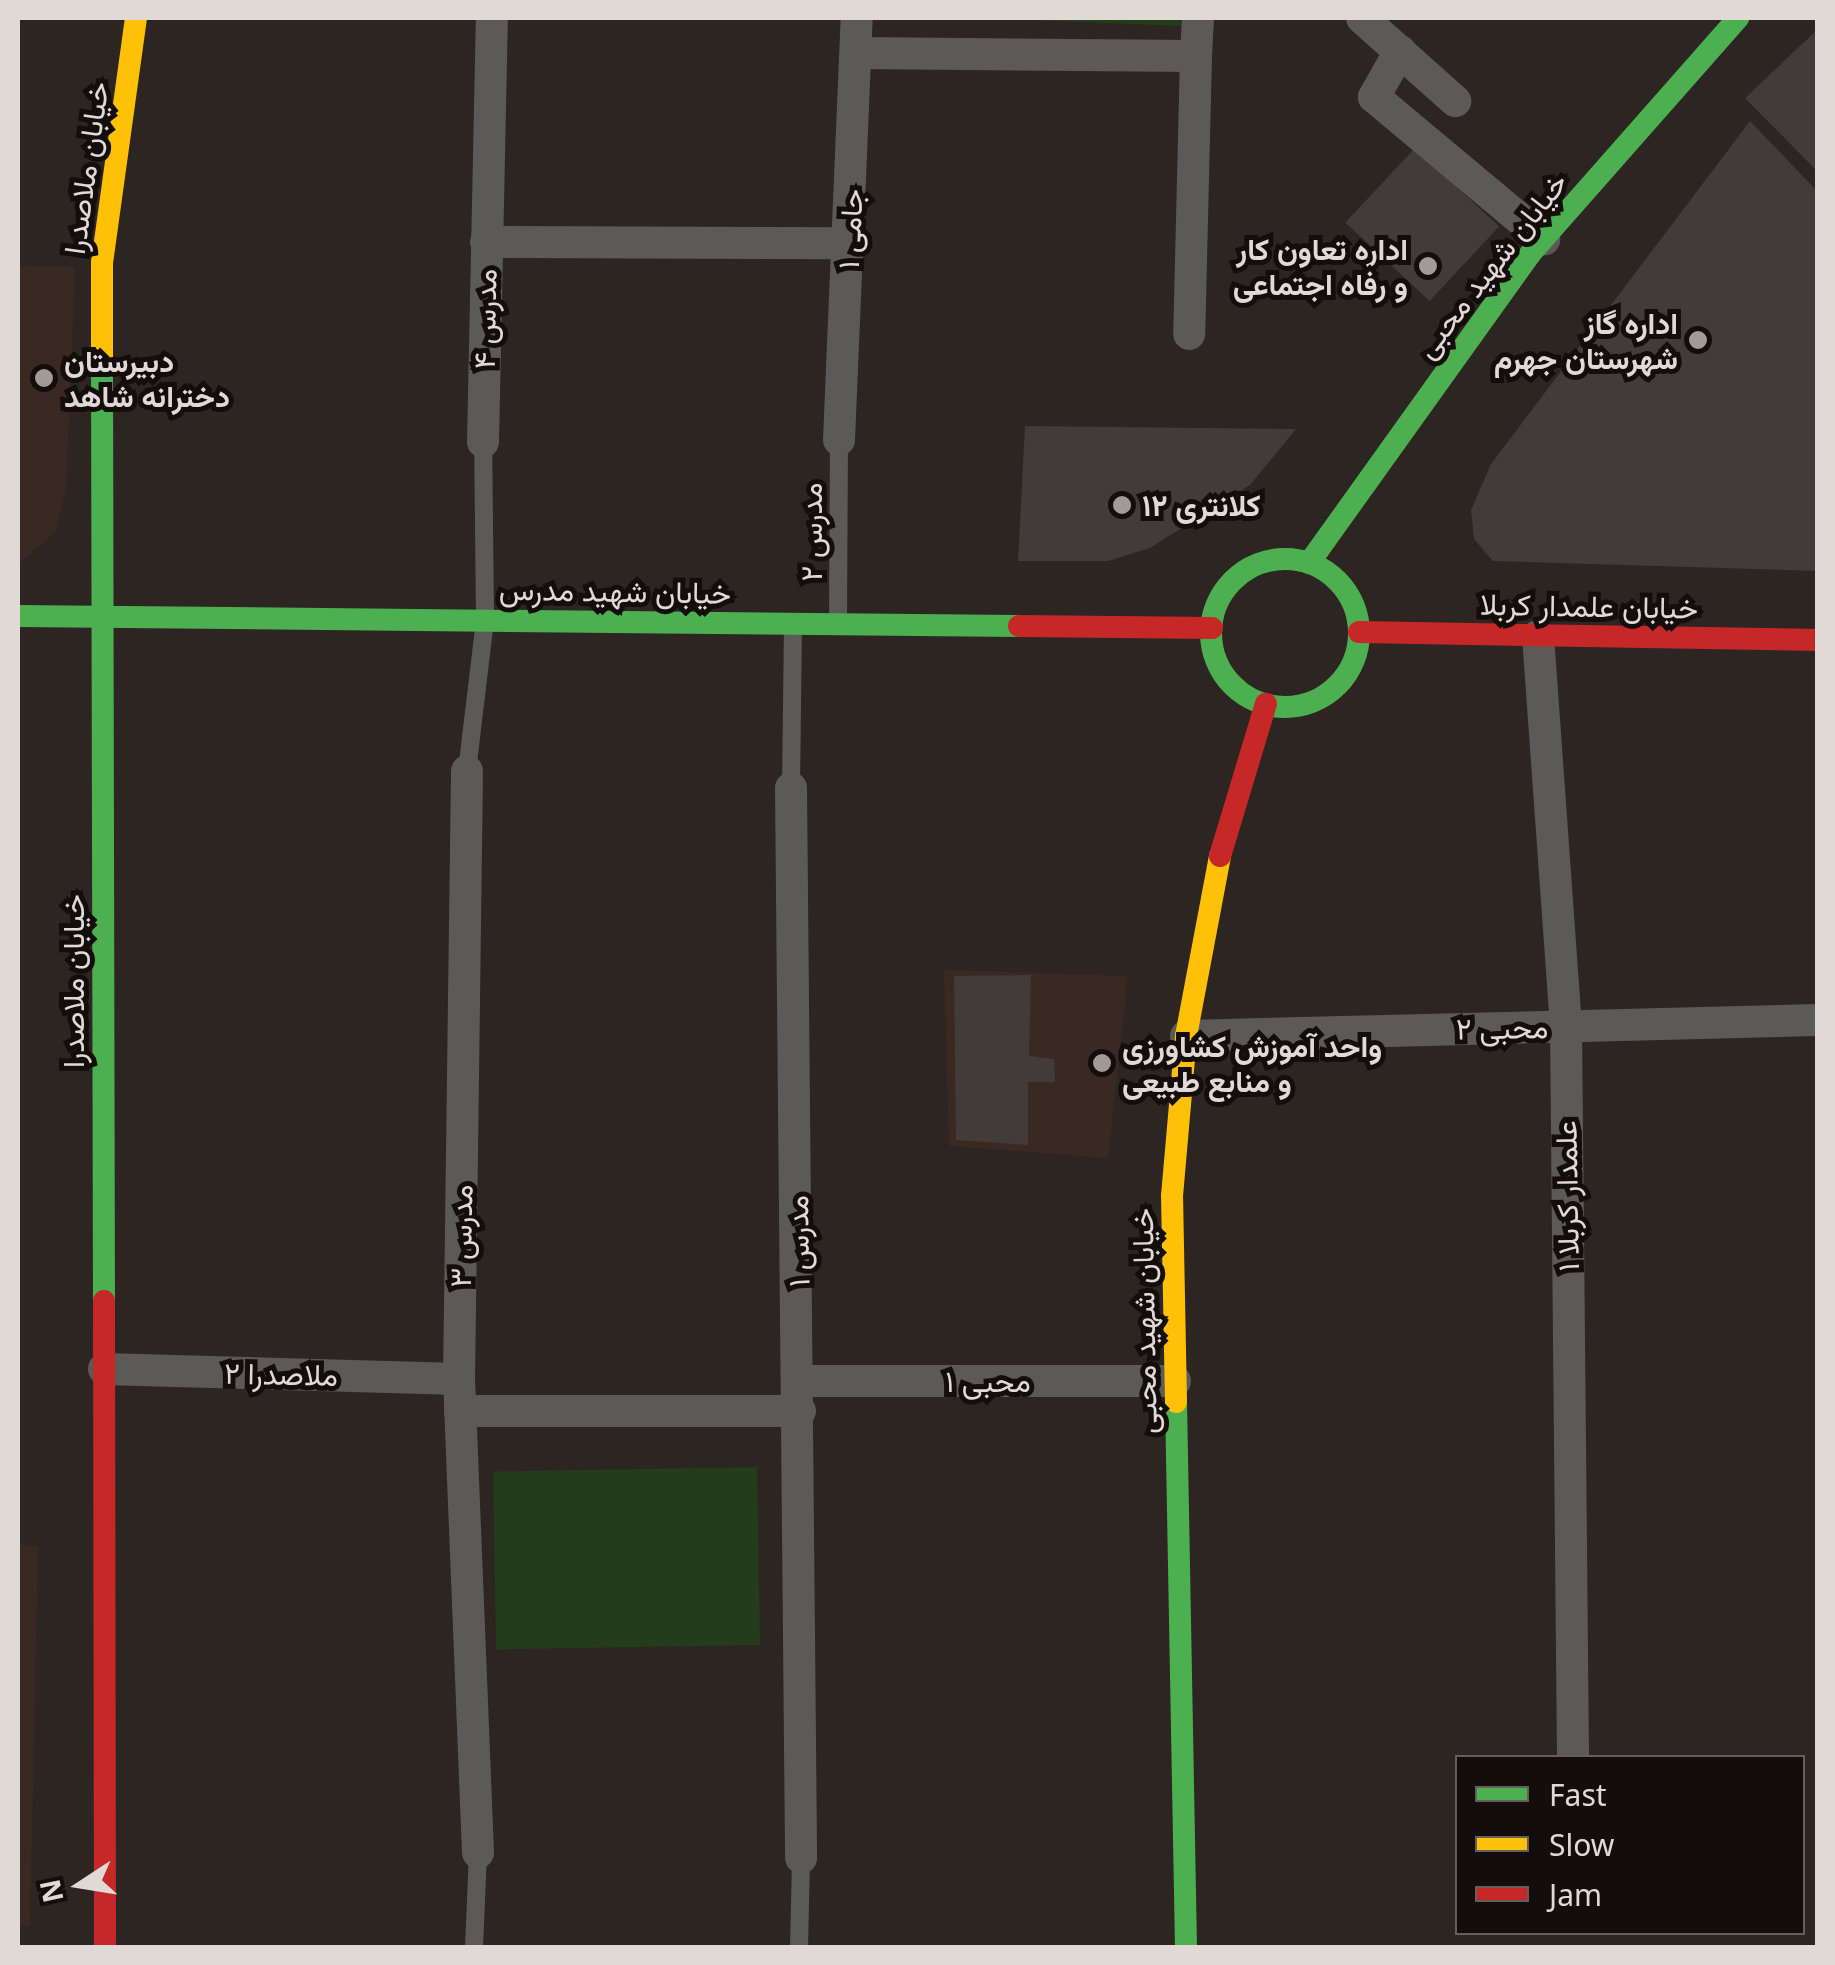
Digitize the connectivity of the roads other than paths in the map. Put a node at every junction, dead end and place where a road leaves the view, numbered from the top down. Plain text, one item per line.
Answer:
1 (136, 18) edge
2 (492, 18) edge
3 (857, 18) edge
4 (1198, 18) edge
5 (1362, 18) edge
6 (1738, 18) edge
7 (1400, 51) junction
8 (857, 52) junction
9 (1196, 56) junction
10 (1455, 101) dead end
11 (1544, 239) junction
12 (486, 242) junction
13 (849, 243) junction
14 (1189, 334) dead end
15 (839, 440) joint
16 (482, 442) joint
17 (1309, 563) junction
18 (18, 616) edge
19 (103, 616) junction
20 (485, 620) junction
21 (793, 624) junction
22 (838, 624) junction
23 (1212, 628) junction
24 (1359, 632) junction
25 (1538, 636) junction
26 (1818, 640) edge
27 (1266, 704) junction
28 (468, 771) joint
29 (790, 788) joint
30 (1818, 1020) edge
31 (1566, 1027) junction
32 (1186, 1036) junction
33 (104, 1369) junction
34 (1175, 1381) junction
35 (460, 1395) junction
36 (800, 1396) junction
37 (1573, 1755) edge
38 (478, 1853) joint
39 (801, 1858) joint
40 (105, 1948) edge
41 (474, 1948) edge
42 (799, 1948) edge
43 (1186, 1948) edge

1 - 19 main road, خیابان ملاصدرا
2 - 12 street, مدرس ۴
3 - 8 street, جامی ۱
4 - 9 street
5 - 7 street
6 - 11 main road, خیابان شهید محبی
7 - 10 street
7 - 11 street
8 - 9 street
8 - 13 street, جامی ۱
9 - 14 street
11 - 17 main road, خیابان شهید محبی
12 - 13 street
12 - 16 street, مدرس ۴
13 - 15 street, جامی ۱
15 - 22 lane, مدرس ۲
16 - 20 lane, مدرس ۴
17 - 23 main road
17 - 24 main road
18 - 19 main road, خیابان شهید مدرس
19 - 20 main road, خیابان شهید مدرس
19 - 33 main road, خیابان ملاصدرا
20 - 21 main road, خیابان شهید مدرس
20 - 28 lane, مدرس ۳
21 - 22 main road, خیابان شهید مدرس
21 - 29 lane, مدرس ۱
22 - 23 main road, خیابان شهید مدرس
23 - 27 main road
24 - 25 main road, خیابان علمدار کربلا
24 - 27 main road
25 - 26 main road, خیابان علمدار کربلا
25 - 31 street, علمدار کربلا ۱
27 - 32 main road, خیابان شهید محبی
28 - 35 street, مدرس ۳
29 - 36 street, مدرس ۱
30 - 31 street, محبی ۲
31 - 32 street, محبی ۲
31 - 37 street, علمدار کربلا ۱
32 - 34 main road, خیابان شهید محبی
33 - 35 street, ملاصدرا ۲
33 - 40 main road, خیابان ملاصدرا
34 - 36 street, محبی ۱
34 - 43 main road, خیابان شهید محبی
35 - 36 street, ملاصدرا ۲
35 - 38 street, مدرس ۳
36 - 39 street, مدرس ۱
38 - 41 lane
39 - 42 lane

